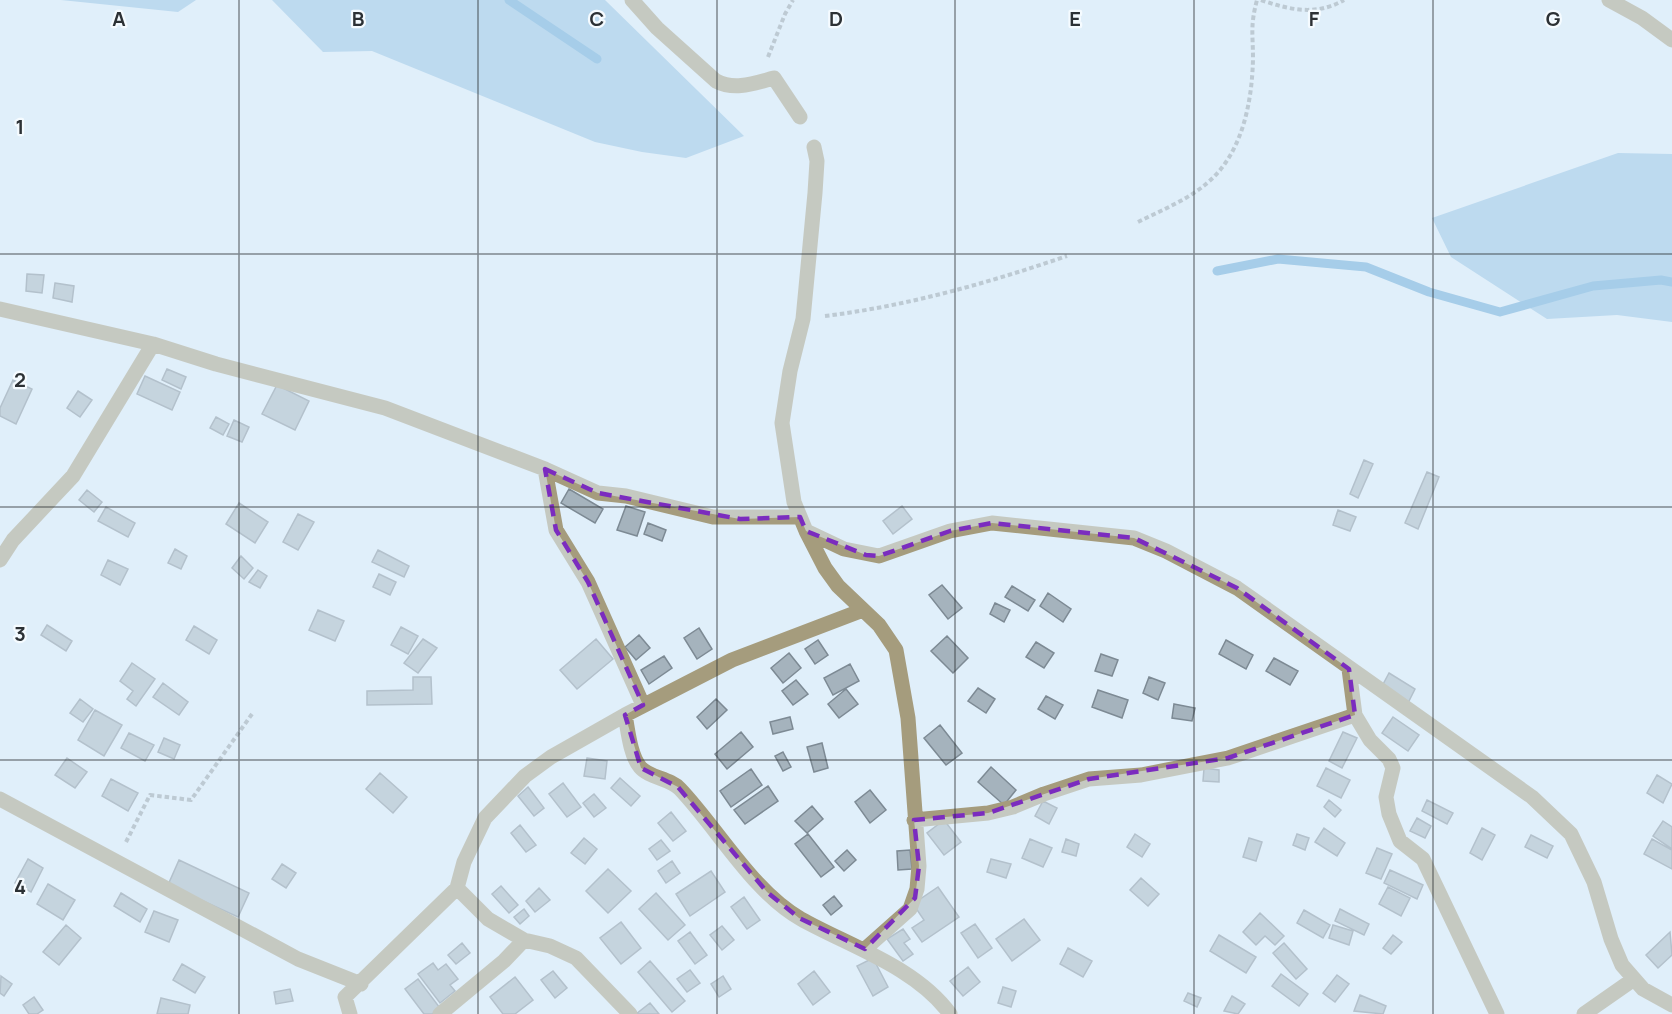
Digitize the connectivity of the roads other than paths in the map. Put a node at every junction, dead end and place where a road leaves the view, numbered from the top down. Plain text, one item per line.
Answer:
1 (632, 0) edge
2 (1609, 0) edge
3 (1669, 32) edge
4 (800, 117) dead end
5 (814, 147) dead end
6 (0, 309) edge
7 (153, 344) junction
8 (545, 469) junction
9 (803, 524) junction
10 (0, 561) edge
11 (863, 610) junction
12 (1349, 669) junction
13 (643, 705) junction
14 (625, 715) junction
15 (1355, 715) junction
16 (0, 799) edge
17 (914, 820) junction
18 (457, 888) junction
19 (524, 940) junction
20 (865, 949) junction
21 (1634, 979) junction
22 (361, 984) junction
23 (1672, 1005) edge
24 (350, 1014) edge
25 (440, 1014) edge
26 (630, 1014) edge
27 (950, 1014) edge
28 (1497, 1014) edge
29 (1584, 1014) edge

1 - 4 street
2 - 3 street
5 - 9 street
6 - 7 street
7 - 8 street
7 - 10 street
8 - 9 street
8 - 13 street
9 - 11 street
9 - 12 street
11 - 13 street
11 - 17 street
12 - 15 street
12 - 21 street
13 - 14 street
14 - 18 street
14 - 20 street
15 - 17 street
15 - 28 street
16 - 22 street
17 - 20 street
18 - 19 street
18 - 22 street
19 - 25 street
19 - 26 street
20 - 27 street
21 - 23 street
21 - 29 street
22 - 24 street

